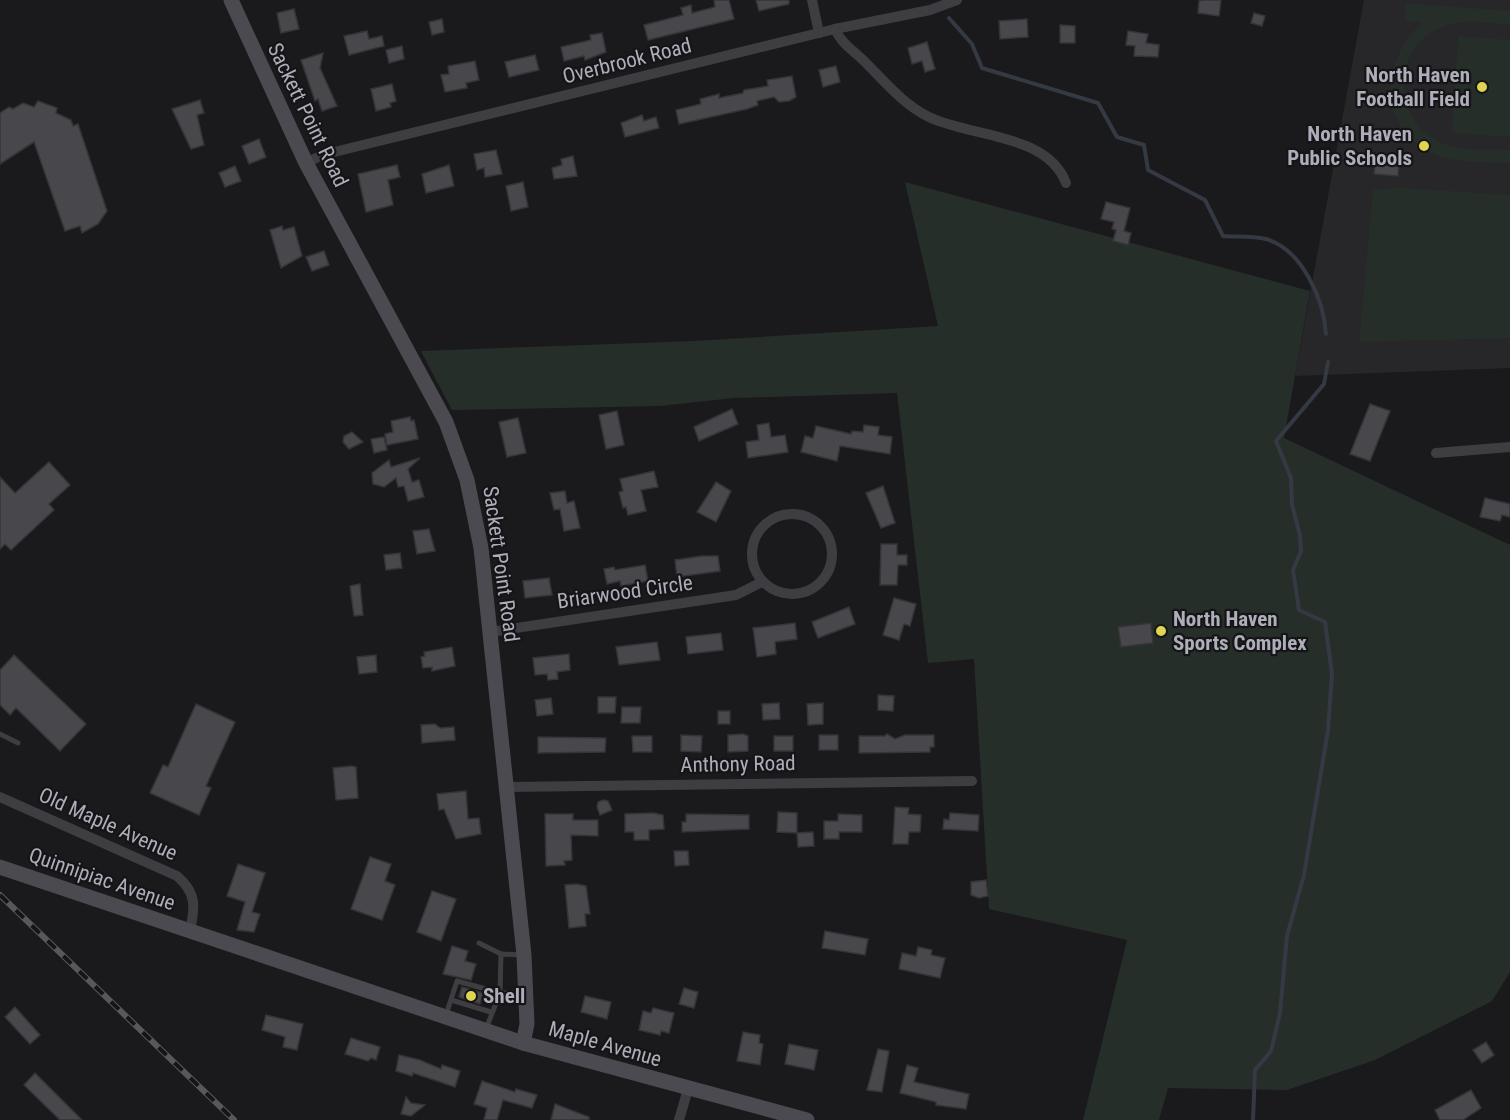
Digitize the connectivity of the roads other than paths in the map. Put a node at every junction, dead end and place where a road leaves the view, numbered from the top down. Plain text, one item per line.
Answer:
1 (231, 0) edge
2 (812, 0) edge
3 (957, 0) edge
4 (835, 29) junction
5 (819, 33) junction
6 (306, 163) junction
7 (1066, 183) dead end
8 (1510, 447) edge
9 (1436, 453) dead end
10 (762, 582) junction
11 (490, 632) junction
12 (0, 734) edge
13 (18, 743) dead end
14 (972, 781) dead end
15 (505, 787) junction
16 (0, 797) edge
17 (0, 867) edge
18 (190, 931) junction
19 (479, 943) dead end
20 (501, 954) junction
21 (524, 955) junction
22 (500, 993) junction
23 (526, 993) junction
24 (451, 1000) junction
25 (491, 1012) junction
26 (445, 1017) junction
27 (486, 1030) junction
28 (523, 1043) junction
29 (688, 1089) junction
30 (679, 1120) edge
31 (807, 1120) edge

1 - 6 street, Sackett Point Road
2 - 5 street
3 - 4 street, Overbrook Road
4 - 5 street, Overbrook Road
4 - 7 street
5 - 6 street, Overbrook Road
6 - 11 street, Sackett Point Road
8 - 9 street
10 - 10 street
10 - 11 street, Briarwood Circle
11 - 15 street, Sackett Point Road
12 - 13 lane
14 - 15 street, Anthony Road
15 - 21 street, Sackett Point Road
16 - 18 street, Old Maple Avenue
17 - 18 street, Quinnipiac Avenue
18 - 26 street, Maple Avenue
19 - 20 lane
20 - 21 lane
20 - 22 lane
21 - 23 street, Sackett Point Road
22 - 23 lane
22 - 24 lane
22 - 25 lane
23 - 28 street, Sackett Point Road
24 - 25 lane
24 - 26 lane
25 - 27 lane
26 - 27 street, Maple Avenue
27 - 28 street, Maple Avenue
28 - 29 street, Maple Avenue
29 - 30 street
29 - 31 street, Maple Avenue

